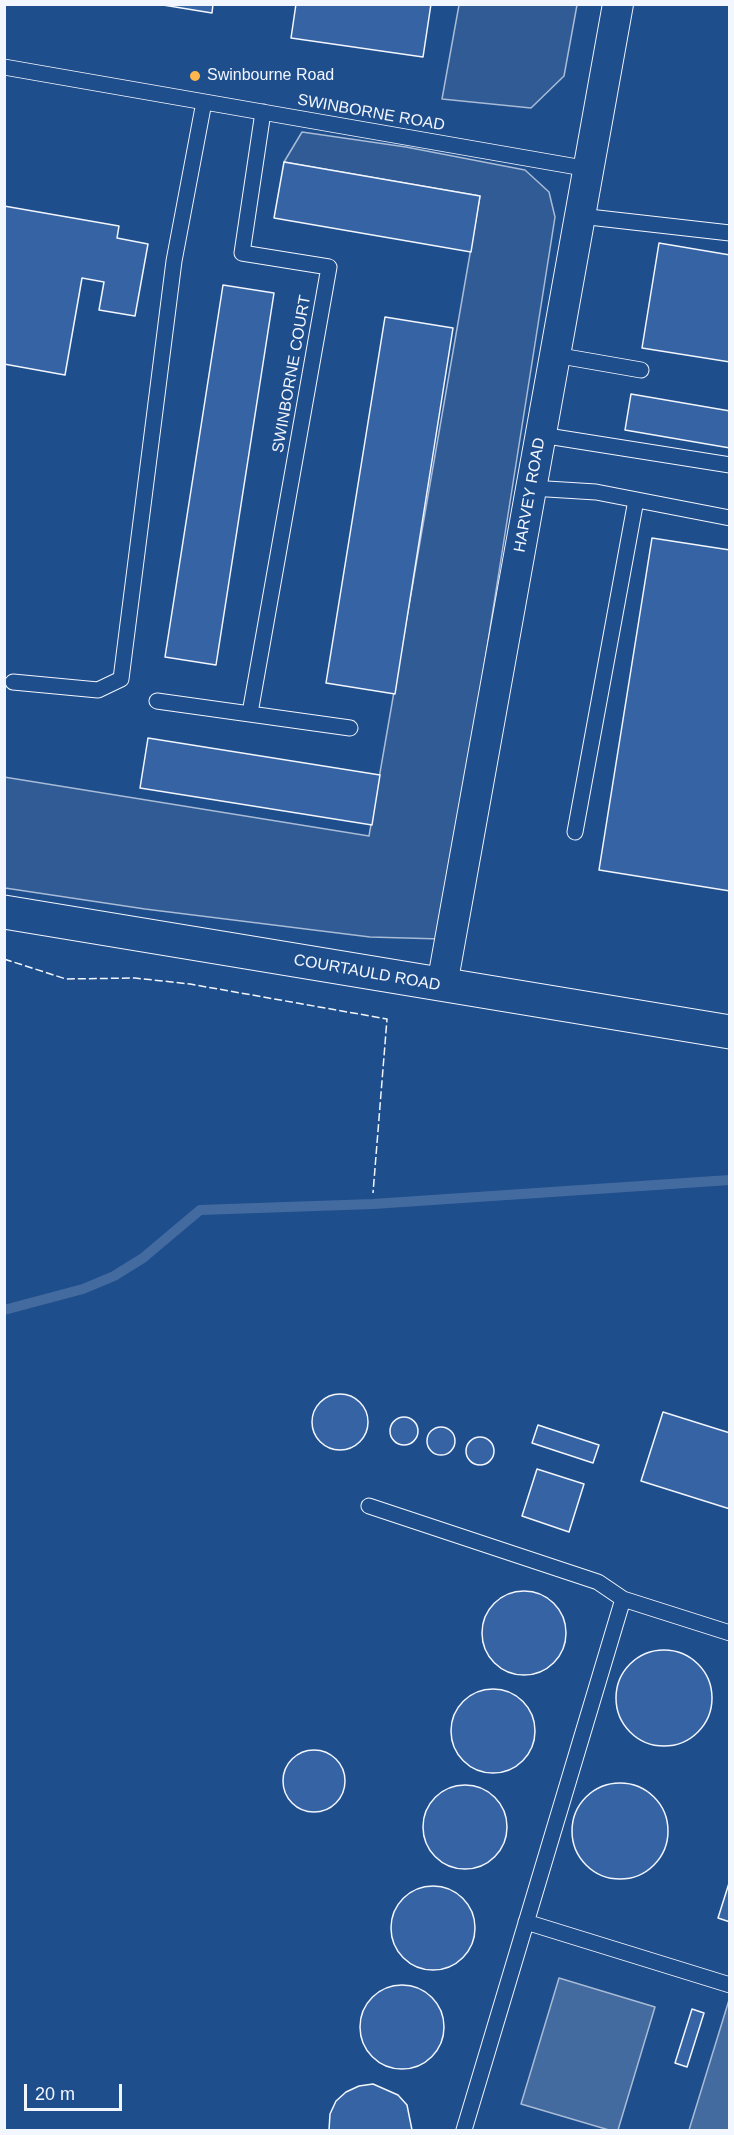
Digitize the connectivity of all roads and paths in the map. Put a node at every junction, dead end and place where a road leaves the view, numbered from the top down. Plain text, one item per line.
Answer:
1 (618, 4) edge
2 (4, 67) edge
3 (204, 102) junction
4 (263, 112) junction
5 (589, 169) junction
6 (580, 216) junction
7 (729, 233) edge
8 (555, 355) junction
9 (640, 370) dead end
10 (541, 435) junction
11 (729, 465) edge
12 (531, 488) junction
13 (636, 500) junction
14 (729, 518) edge
15 (13, 682) dead end
16 (157, 701) dead end
17 (250, 713) junction
18 (350, 728) dead end
19 (575, 832) dead end
20 (4, 912) edge
21 (442, 985) junction
22 (729, 1032) edge
23 (369, 1506) dead end
24 (623, 1599) junction
25 (729, 1631) edge
26 (526, 1922) junction
27 (729, 1985) edge
28 (464, 2130) edge

1 - 5 street, HARVEY ROAD
2 - 3 lane, SWINBORNE ROAD
3 - 4 lane, SWINBORNE ROAD
3 - 15 lane
4 - 5 lane, SWINBORNE ROAD
4 - 17 lane, SWINBORNE COURT
5 - 6 street, HARVEY ROAD
6 - 7 lane
6 - 8 street, HARVEY ROAD
8 - 9 lane
8 - 10 street, HARVEY ROAD
10 - 11 lane
10 - 12 street, HARVEY ROAD
12 - 13 lane
12 - 21 street, HARVEY ROAD
13 - 14 lane
13 - 19 lane
16 - 17 lane
17 - 18 lane
20 - 21 street, COURTAULD ROAD
21 - 22 street, COURTAULD ROAD
23 - 24 lane
24 - 25 lane
24 - 26 lane
26 - 27 lane
26 - 28 lane

